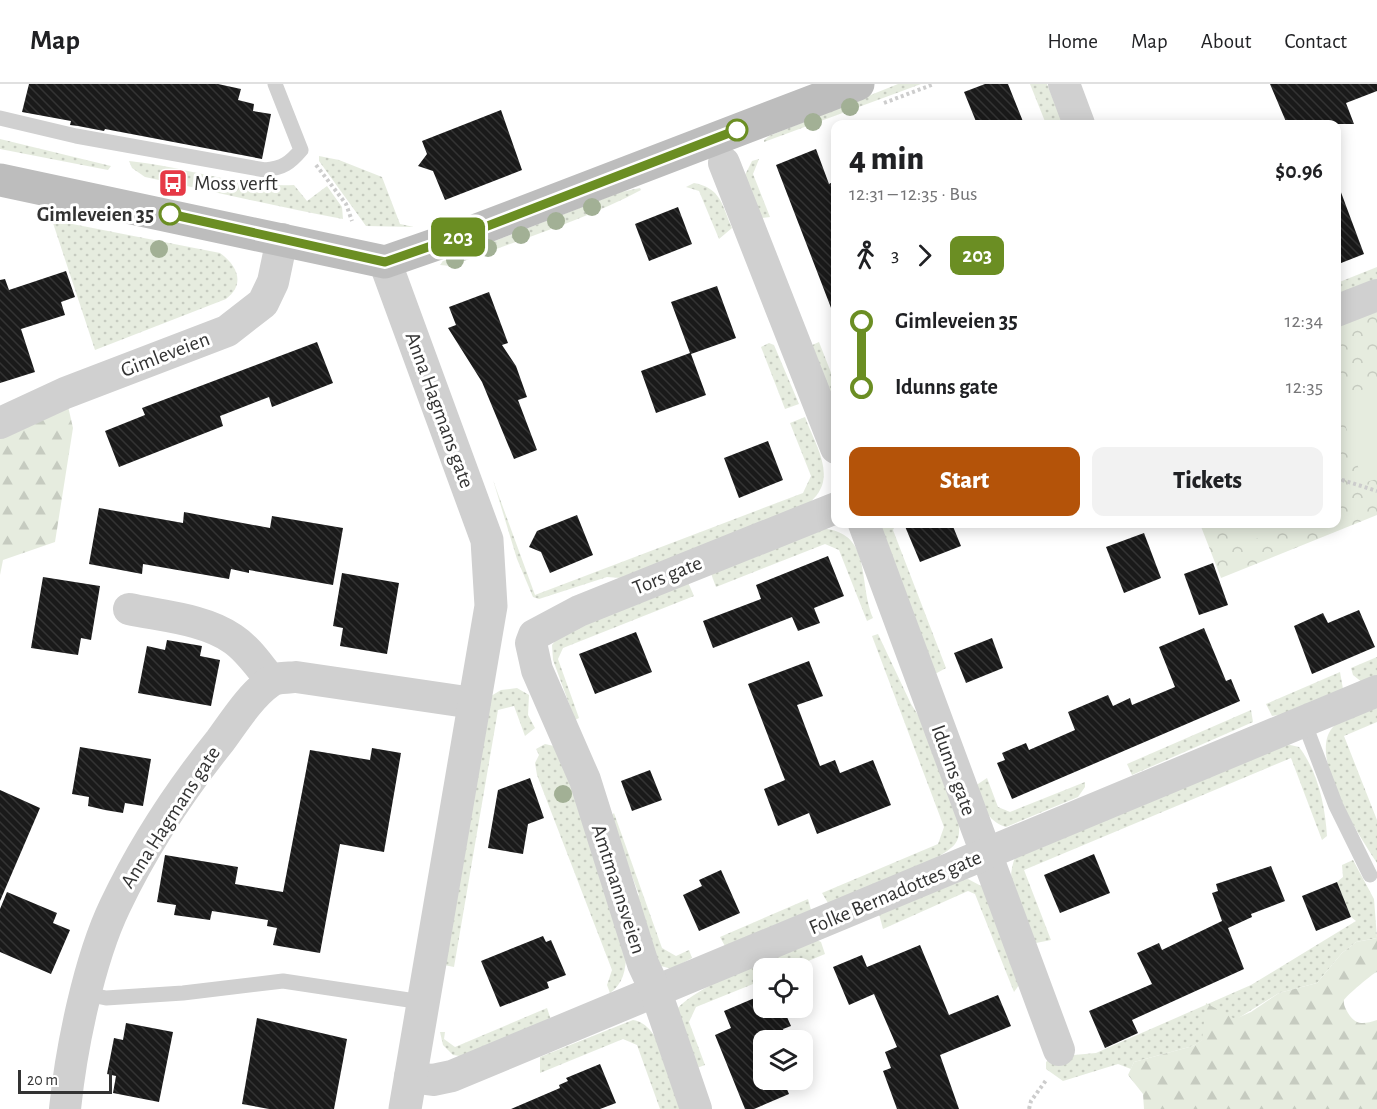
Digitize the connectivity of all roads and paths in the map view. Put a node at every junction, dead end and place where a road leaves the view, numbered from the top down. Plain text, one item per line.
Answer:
1 (275, 84) edge
2 (858, 84) edge
3 (1064, 84) edge
4 (0, 118) edge
5 (1078, 120) edge
6 (301, 150) junction
7 (724, 163) dead end
8 (0, 180) edge
9 (354, 228) dead end
10 (282, 238) junction
11 (385, 262) junction
12 (1377, 295) edge
13 (1341, 309) edge
14 (0, 423) edge
15 (831, 435) edge
16 (1341, 480) edge
17 (1377, 491) edge
18 (831, 510) edge
19 (865, 528) edge
20 (129, 609) dead end
21 (537, 670) joint
22 (271, 680) junction
23 (1377, 691) edge
24 (473, 703) junction
25 (1304, 722) junction
26 (986, 854) junction
27 (1370, 875) dead end
28 (656, 992) junction
29 (87, 994) junction
30 (422, 1002) junction
31 (1055, 1062) joint
32 (410, 1077) junction
33 (65, 1109) edge
34 (405, 1109) edge
35 (696, 1109) edge
36 (1029, 1109) edge

1 - 6 lane
2 - 11 main road
3 - 5 street
4 - 6 lane
6 - 9 path
7 - 15 street
8 - 10 main road
10 - 11 main road
10 - 14 street, Gimleveien
11 - 24 street, Anna Hagmans gate
12 - 13 street
16 - 17 path
18 - 21 street, Tors gate
19 - 26 street, Idunns gate
20 - 22 street
21 - 28 street, Amtmannsveien
22 - 24 street
22 - 29 street, Anna Hagmans gate
23 - 25 street, Folke Bernadottes gate
24 - 30 street, Anna Hagmans gate
25 - 26 street, Folke Bernadottes gate
25 - 27 lane
26 - 28 street, Folke Bernadottes gate
26 - 31 street, Idunns gate
28 - 32 street, Folke Bernadottes gate
28 - 35 street, Amtmannsveien
29 - 30 lane
29 - 33 street, Anna Hagmans gate
30 - 32 street, Anna Hagmans gate
31 - 36 path
32 - 34 street, Anna Hagmans gate

